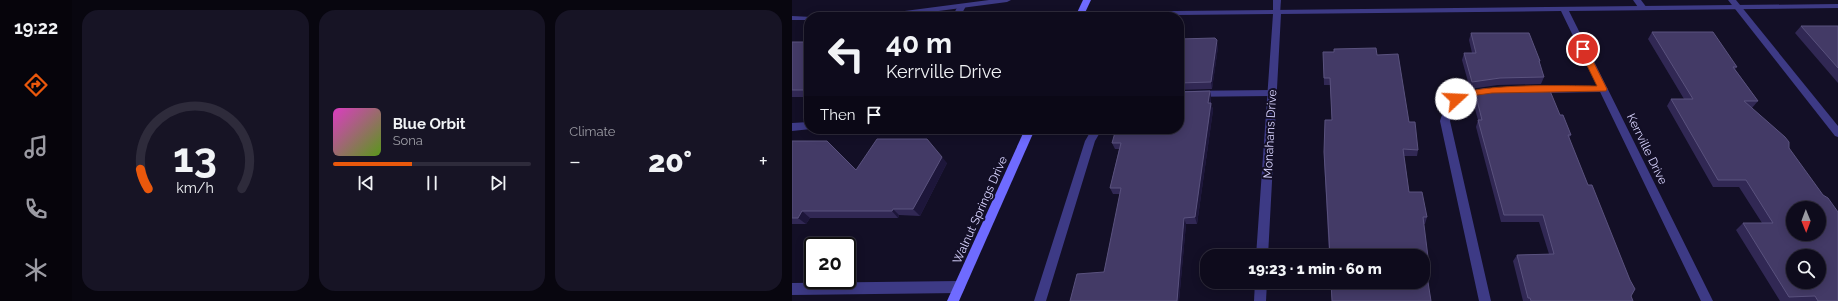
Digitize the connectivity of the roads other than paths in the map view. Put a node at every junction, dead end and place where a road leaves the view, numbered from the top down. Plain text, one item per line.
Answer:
1 (1006, 0) edge
2 (1087, 0) edge
3 (1277, 0) edge
4 (1637, 0) edge
5 (1732, 0) edge
6 (962, 6) junction
7 (1838, 6) edge
8 (1738, 7) junction
9 (1643, 8) junction
10 (1564, 9) junction
11 (914, 12) edge
12 (959, 12) edge
13 (1081, 12) edge
14 (1277, 12) junction
15 (1184, 13) edge
16 (792, 18) edge
17 (804, 18) edge
18 (1603, 89) junction
19 (1500, 90) edge
20 (1524, 90) edge
21 (1272, 93) junction
22 (1184, 94) edge
23 (804, 126) edge
24 (792, 127) edge
25 (1838, 133) edge
26 (1028, 134) edge
27 (1094, 134) edge
28 (1262, 249) edge
29 (959, 287) junction
30 (1261, 289) edge
31 (792, 290) edge
32 (953, 301) edge
33 (1040, 301) edge
34 (1260, 301) edge
35 (1485, 301) edge
36 (1707, 301) edge

1 - 6 street
2 - 13 street
3 - 14 street, Monahans Drive
4 - 9 street
5 - 8 street
6 - 11 street
6 - 12 street
7 - 8 street
8 - 9 street
8 - 25 street
9 - 10 street
10 - 14 street
10 - 18 street, Kerrville Drive
14 - 15 street
14 - 21 street, Monahans Drive
16 - 17 street
18 - 20 street
18 - 36 street, Kerrville Drive
19 - 35 street
21 - 22 street
21 - 28 street, Monahans Drive
23 - 24 street
26 - 29 street, Walnut Springs Drive
27 - 33 street
29 - 31 street
29 - 32 street, Walnut Springs Drive
30 - 34 street

